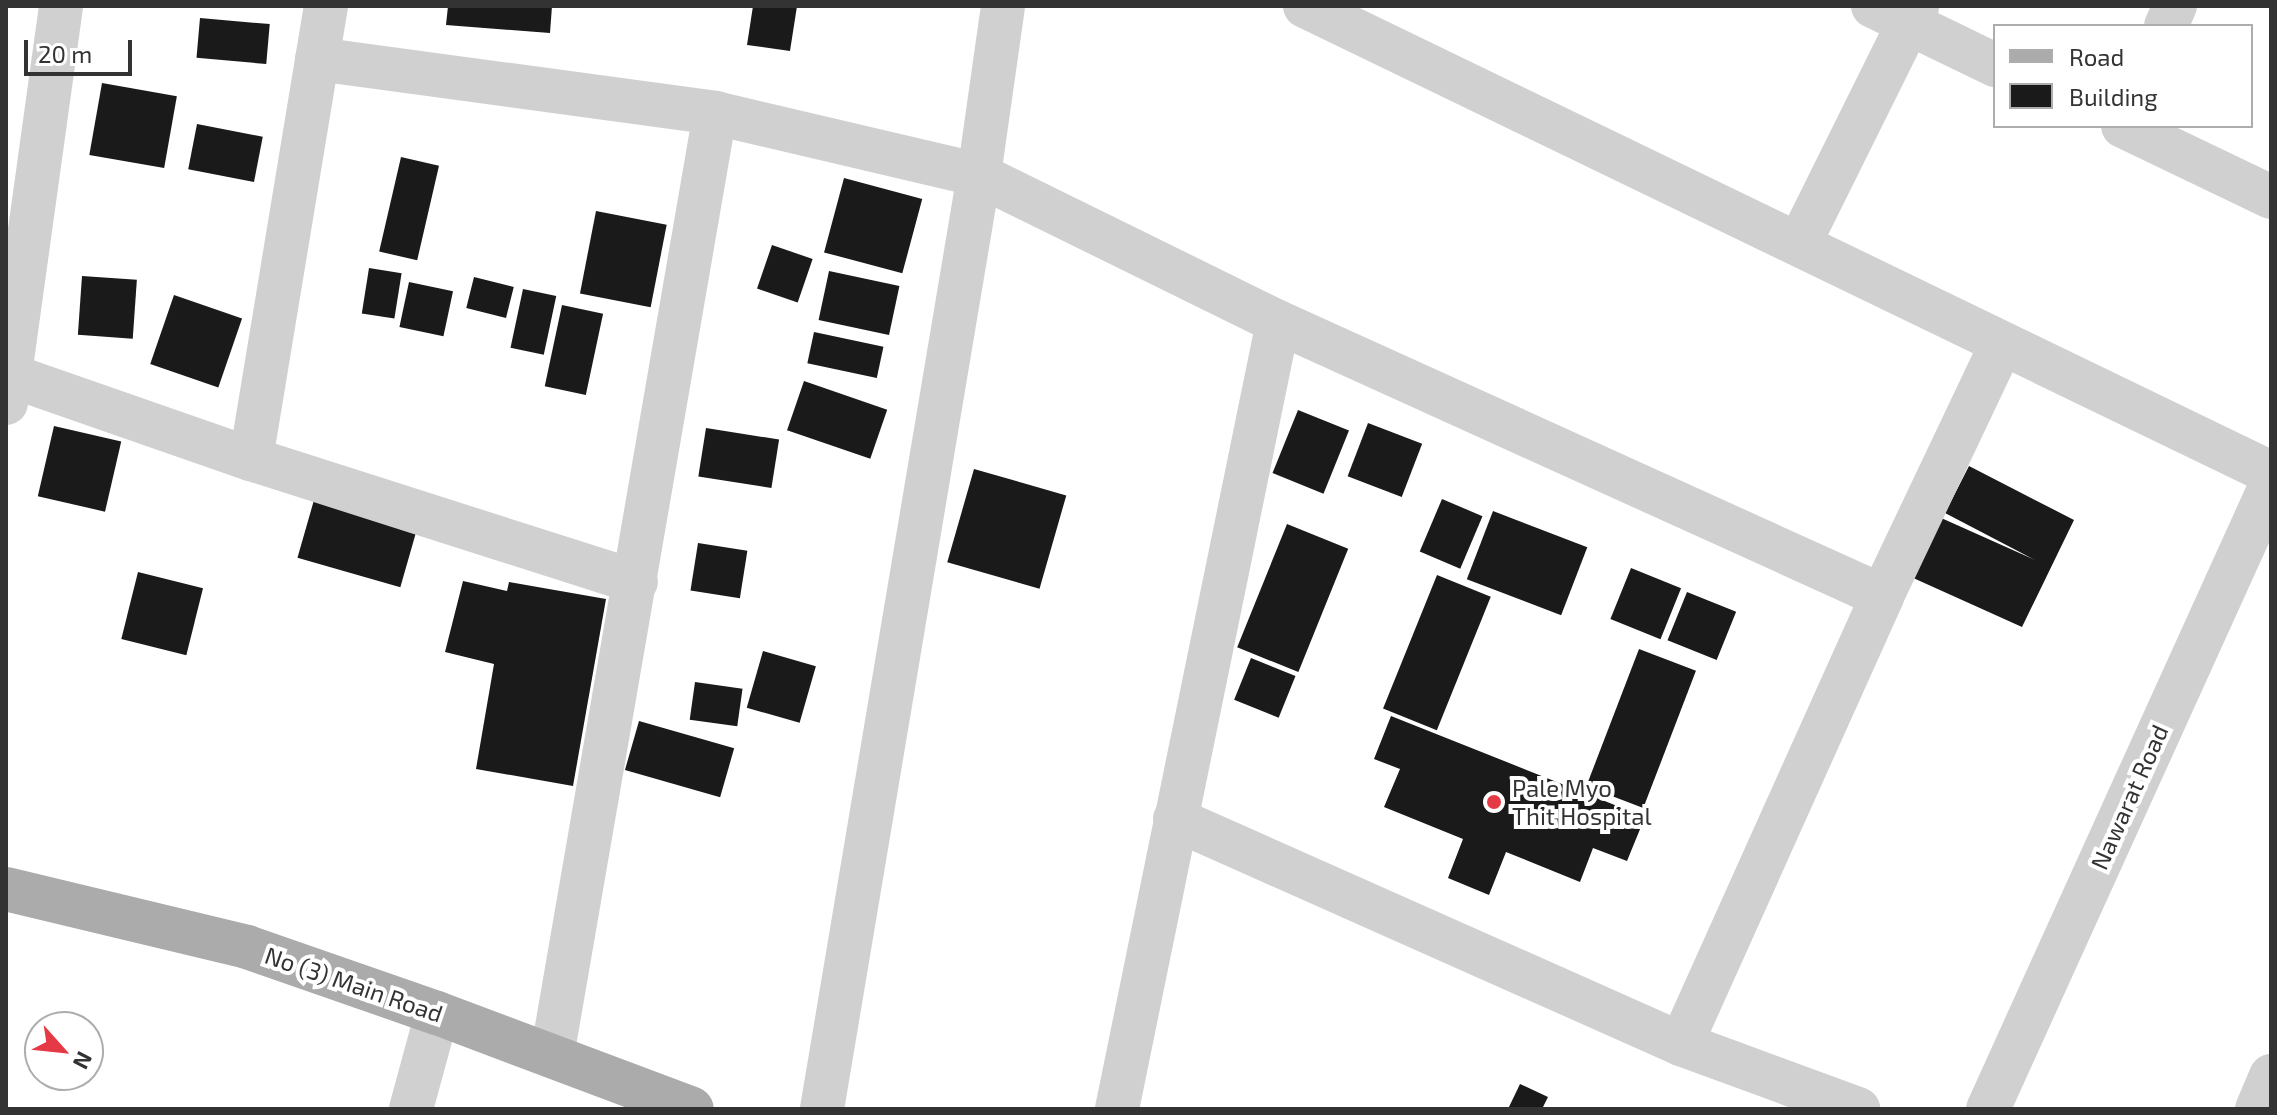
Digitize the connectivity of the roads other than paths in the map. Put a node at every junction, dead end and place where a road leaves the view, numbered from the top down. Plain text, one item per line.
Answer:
1 (61, 6) edge
2 (326, 6) edge
3 (1003, 6) edge
4 (1305, 6) edge
5 (1900, 12) edge
6 (317, 59) junction
7 (1993, 64) edge
8 (715, 113) junction
9 (2127, 128) edge
10 (979, 175) junction
11 (2271, 197) edge
12 (1799, 244) junction
13 (1278, 322) junction
14 (2001, 345) junction
15 (9, 391) edge
16 (251, 459) junction
17 (2271, 473) edge
18 (2271, 485) edge
19 (636, 582) junction
20 (1882, 596) junction
21 (1175, 819) junction
22 (6, 889) edge
23 (437, 1013) junction
24 (1681, 1044) junction
25 (552, 1056) junction
26 (2271, 1076) edge
27 (411, 1109) edge
28 (692, 1109) edge
29 (822, 1109) edge
30 (1117, 1109) edge
31 (1858, 1109) edge
32 (1988, 1109) edge
33 (2257, 1109) edge

1 - 15 street
2 - 6 street
3 - 10 street
4 - 12 street
5 - 7 street
5 - 12 street
6 - 8 street
6 - 16 street
8 - 10 street
8 - 19 street
9 - 11 street
10 - 13 street
10 - 29 street
12 - 14 street
13 - 20 street
13 - 21 street
14 - 17 street
14 - 20 street
15 - 16 street
16 - 19 street
18 - 32 street, Nawarat Road
19 - 25 street
20 - 24 street
21 - 24 street
21 - 30 street
22 - 23 main road, No (3) Main Road
23 - 25 main road, No (3) Main Road
23 - 27 street
24 - 31 street
25 - 28 main road, No (3) Main Road
26 - 33 street

